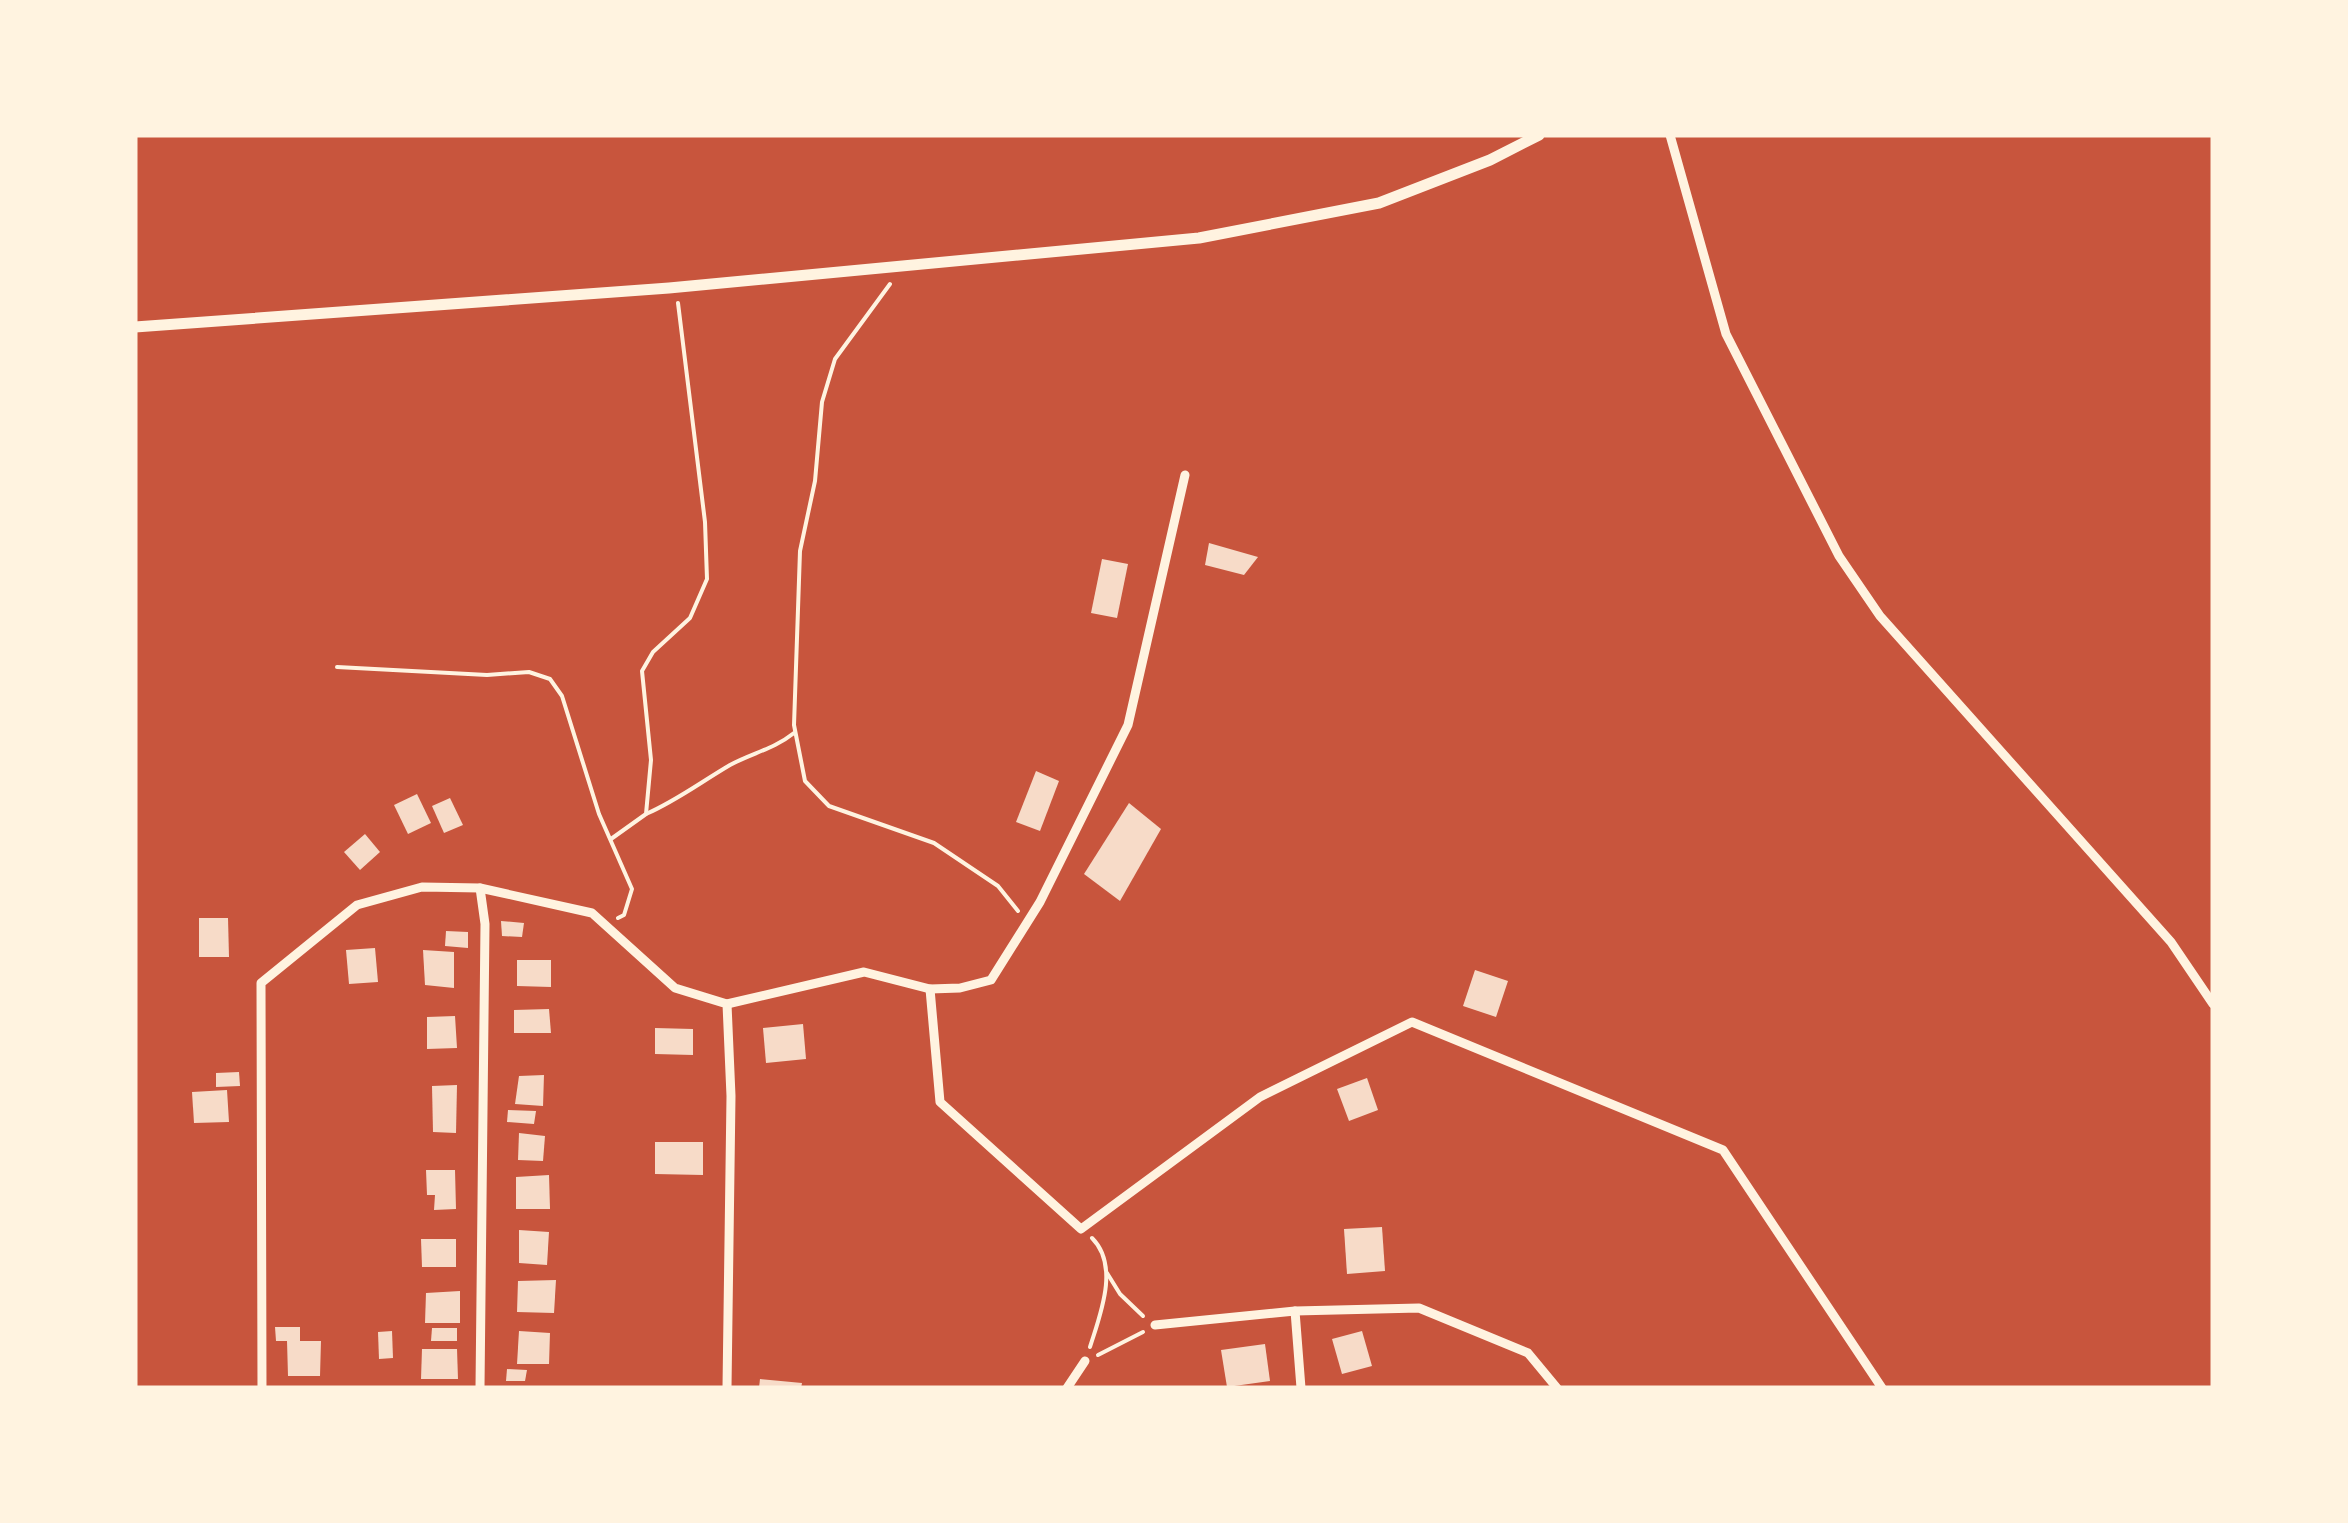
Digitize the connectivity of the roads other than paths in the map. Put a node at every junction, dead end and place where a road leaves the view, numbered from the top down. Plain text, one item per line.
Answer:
1 (1538, 135) edge
2 (1670, 135) edge
3 (135, 327) edge
4 (1185, 475) dead end
5 (480, 888) junction
6 (930, 989) junction
7 (727, 1004) junction
8 (2213, 1004) edge
9 (1296, 1311) junction
10 (1156, 1325) road end
11 (1085, 1361) road end
12 (262, 1388) edge
13 (480, 1388) edge
14 (727, 1388) edge
15 (1067, 1388) edge
16 (1300, 1388) edge
17 (1557, 1388) edge
18 (1882, 1388) edge

1 - 3 street
2 - 8 street
4 - 6 street
5 - 7 street
5 - 12 street
5 - 13 street
6 - 7 street
6 - 18 street
7 - 14 street
9 - 10 street
9 - 16 street
9 - 17 street
11 - 15 street

